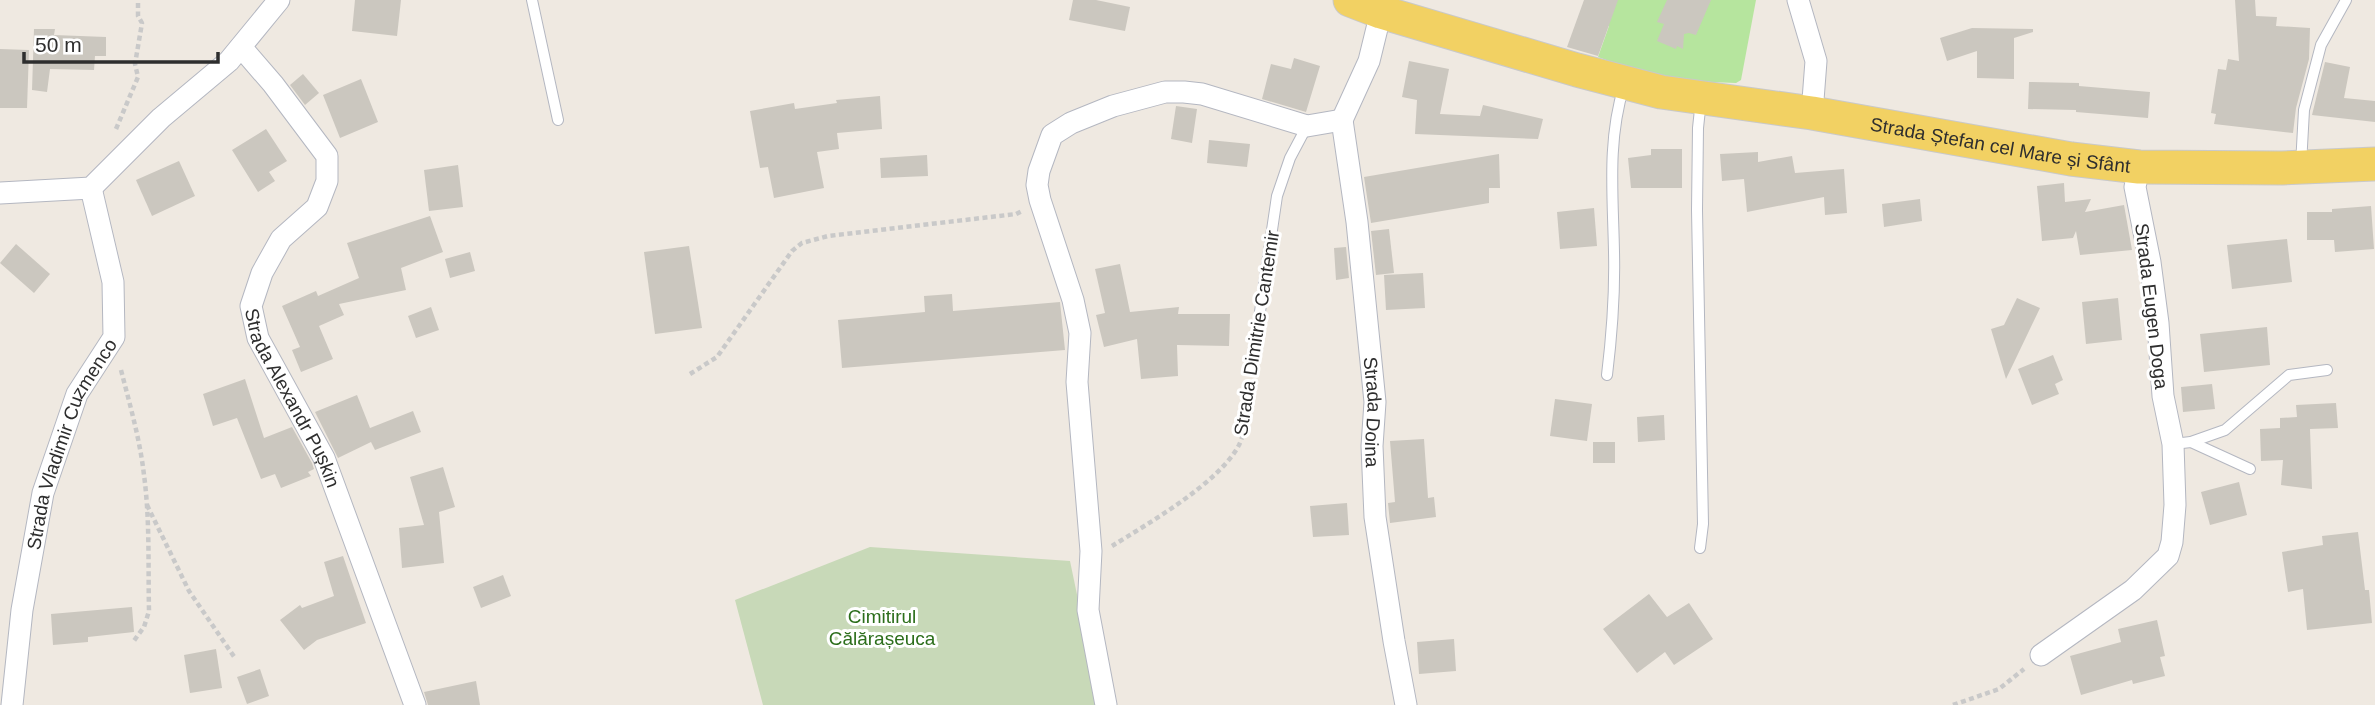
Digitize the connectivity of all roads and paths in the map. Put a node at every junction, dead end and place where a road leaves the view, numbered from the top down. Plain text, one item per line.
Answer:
1 (138, 0) edge
2 (279, 0) edge
3 (532, 0) edge
4 (1798, 0) edge
5 (2346, 0) edge
6 (1365, 6) edge
7 (241, 47) junction
8 (1625, 82) junction
9 (1701, 98) junction
10 (1812, 113) junction
11 (558, 120) dead end
12 (1342, 120) junction
13 (1307, 126) junction
14 (114, 134) dead end
15 (2375, 164) edge
16 (2139, 167) junction
17 (2301, 167) junction
18 (91, 188) junction
19 (0, 193) edge
20 (1040, 200) junction
21 (114, 337) junction
22 (1252, 366) joint
23 (2327, 370) dead end
24 (690, 374) dead end
25 (1607, 375) dead end
26 (2182, 443) junction
27 (2250, 469) dead end
28 (146, 503) junction
29 (1700, 548) dead end
30 (1091, 551) junction
31 (133, 642) dead end
32 (2041, 655) joint
33 (235, 658) dead end
34 (12, 705) edge
35 (415, 705) edge
36 (1106, 705) edge
37 (1406, 705) edge
38 (1953, 705) edge

1 - 14 path
2 - 7 street
3 - 11 lane
4 - 10 street
5 - 17 lane
6 - 8 main road, Strada Ștefan cel Mare și Sfânt
6 - 12 street
7 - 18 street
7 - 35 street, Strada Alexandr Pușkin
8 - 9 main road, Strada Ștefan cel Mare și Sfânt
8 - 25 lane
9 - 10 main road, Strada Ștefan cel Mare și Sfânt
9 - 29 lane
10 - 16 main road, Strada Ștefan cel Mare și Sfânt
12 - 13 street
12 - 37 street, Strada Doina
13 - 20 street
13 - 22 lane, Strada Dimitrie Cantemir
15 - 17 main road, Strada Ștefan cel Mare și Sfânt
16 - 17 main road, Strada Ștefan cel Mare și Sfânt
16 - 26 street, Strada Eugen Doga
18 - 19 street
18 - 21 street, Strada Vladimir Cuzmenco
20 - 24 path
20 - 30 street
21 - 28 path
21 - 34 street, Strada Vladimir Cuzmenco
22 - 30 path, Strada Dimitrie Cantemir
23 - 26 lane
26 - 27 lane
26 - 32 street, Strada Eugen Doga
28 - 31 path
28 - 33 path
30 - 36 street
32 - 38 path

